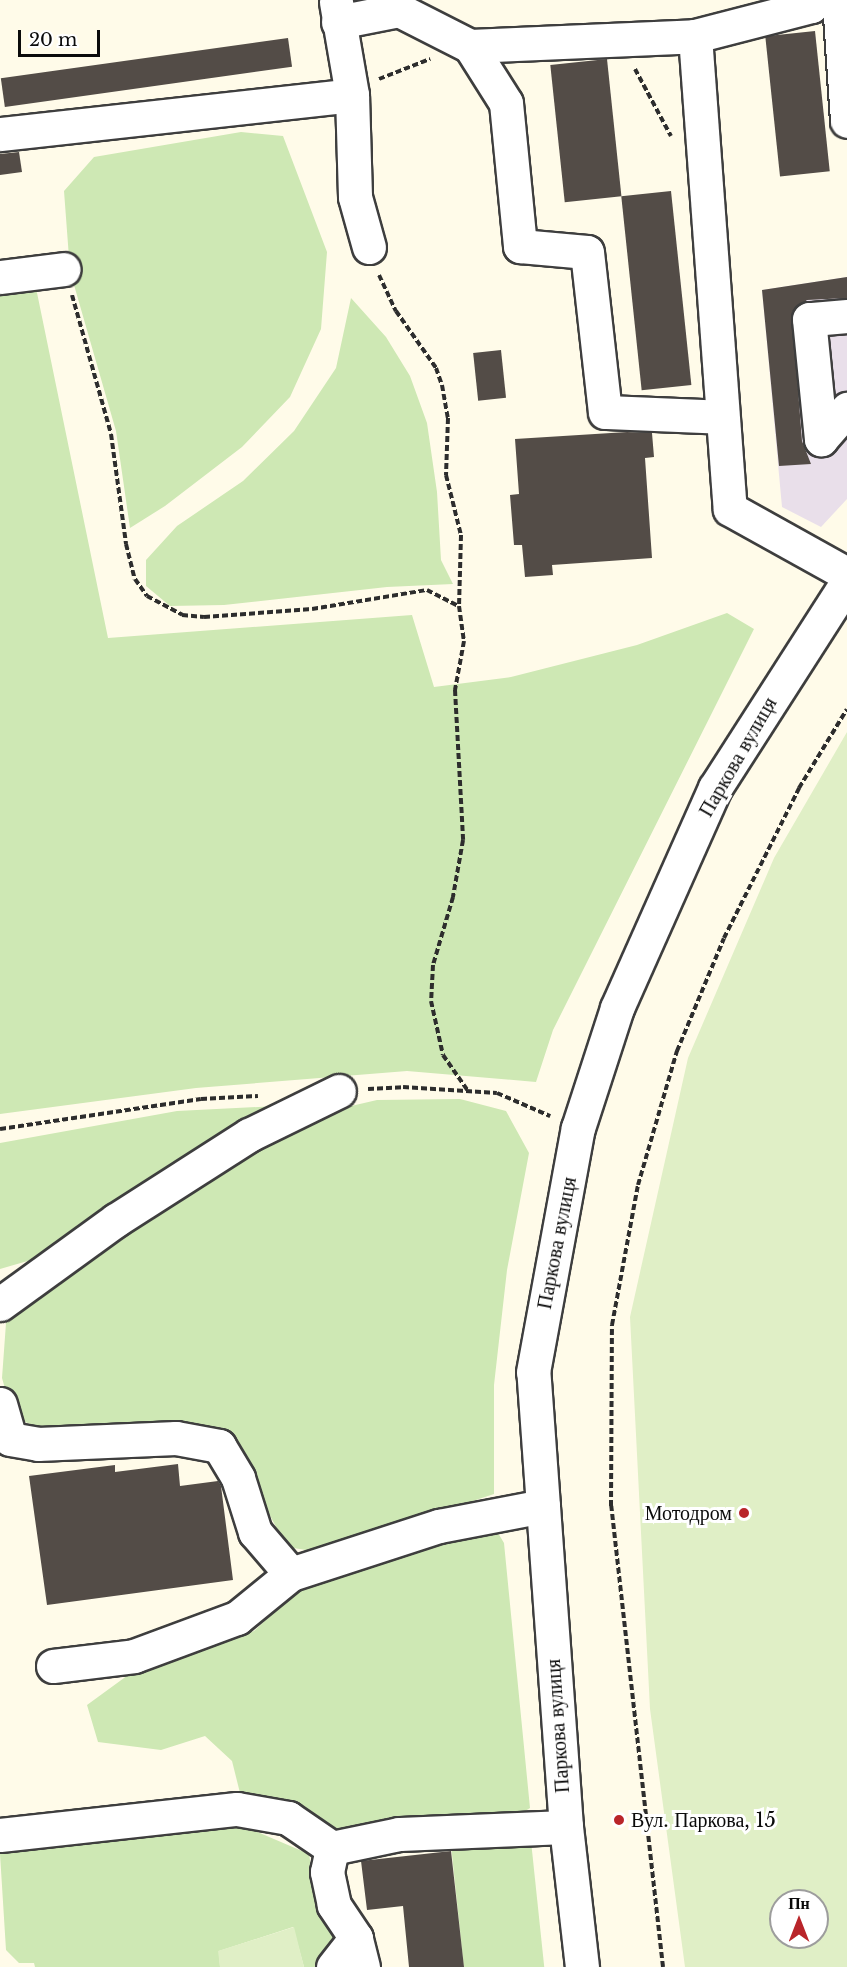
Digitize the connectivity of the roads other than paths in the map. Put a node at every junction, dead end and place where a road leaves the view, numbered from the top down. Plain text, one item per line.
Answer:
1 (818, 0) edge
2 (839, 0) edge
3 (398, 5) edge
4 (337, 11) edge
5 (695, 36) junction
6 (470, 46) junction
7 (352, 95) junction
8 (847, 121) edge
9 (0, 134) edge
10 (369, 247) road end
11 (64, 268) road end
12 (0, 277) edge
13 (847, 315) edge
14 (847, 409) edge
15 (722, 417) junction
16 (847, 574) edge
17 (847, 582) edge
18 (339, 1091) dead end
19 (0, 1304) edge
20 (0, 1404) edge
21 (5, 1450) edge
22 (543, 1506) junction
23 (291, 1575) junction
24 (53, 1666) dead end
25 (566, 1827) junction
26 (0, 1835) edge
27 (332, 1848) junction
28 (359, 1953) edge
29 (333, 1967) edge
30 (582, 1967) edge

1 - 5 street
2 - 8 street
3 - 4 street
3 - 6 street
4 - 7 street
5 - 6 street
5 - 15 street
6 - 15 street
7 - 9 street
7 - 10 street
11 - 12 street
13 - 14 street
15 - 16 street
17 - 22 street, Паркова вулиця
18 - 19 street
20 - 21 street
21 - 23 street
22 - 23 street
22 - 25 street, Паркова вулиця
23 - 24 street
25 - 27 street
25 - 30 street, Паркова вулиця
26 - 27 street
27 - 28 street
28 - 29 street

